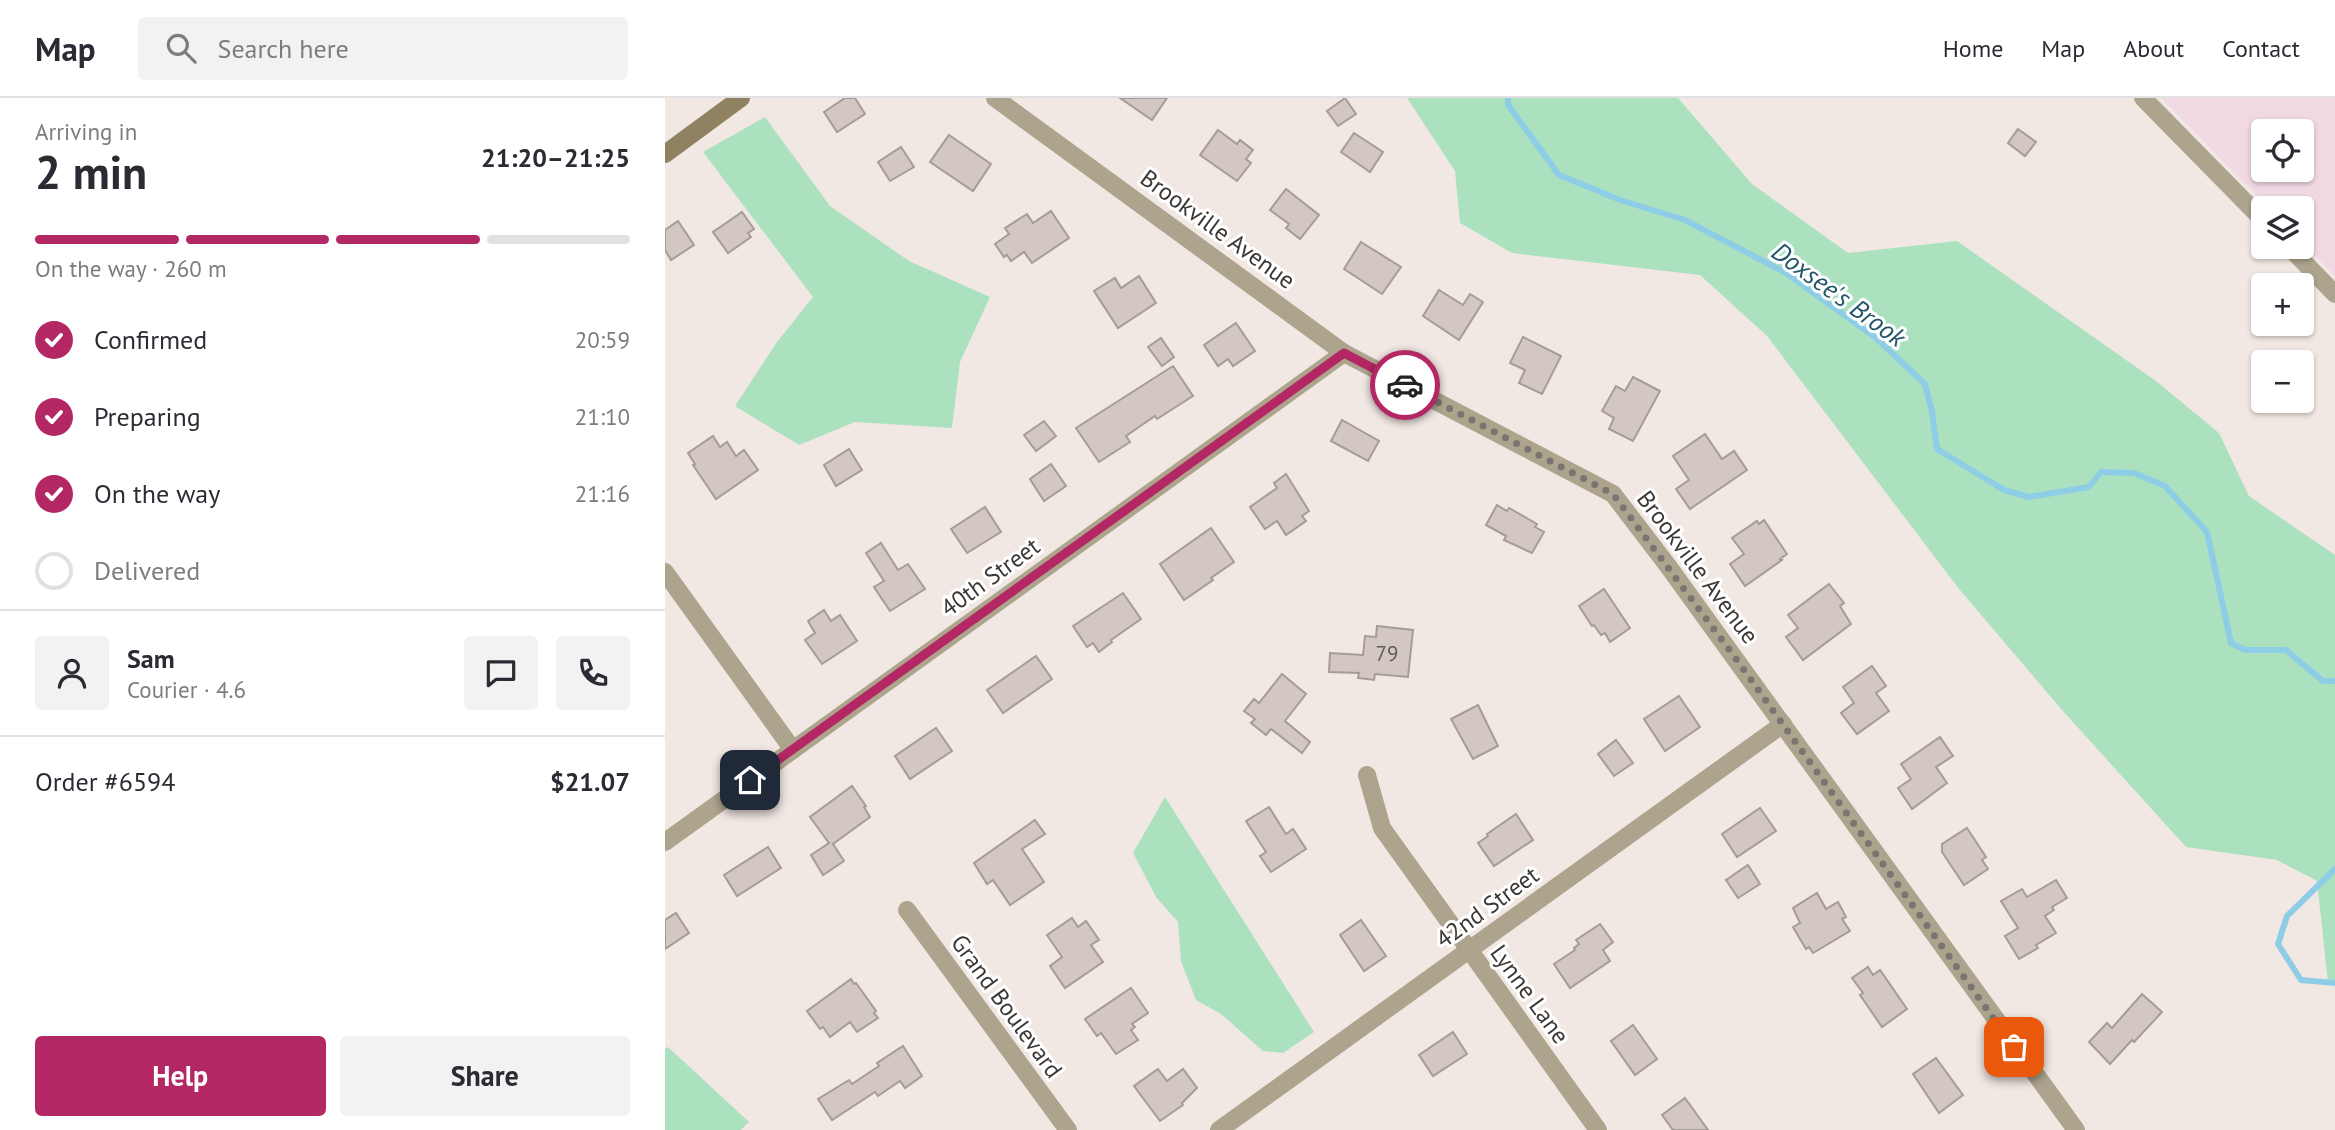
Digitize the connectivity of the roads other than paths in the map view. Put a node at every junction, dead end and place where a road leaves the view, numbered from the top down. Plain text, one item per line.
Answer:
1 (741, 98) edge
2 (995, 98) edge
3 (2143, 98) edge
4 (665, 154) edge
5 (2251, 208) edge
6 (2301, 259) edge
7 (2335, 294) edge
8 (1344, 353) junction
9 (665, 572) edge
10 (1783, 724) junction
11 (793, 750) junction
12 (1367, 775) dead end
13 (665, 842) edge
14 (908, 910) dead end
15 (1468, 950) junction
16 (1068, 1130) edge
17 (1219, 1130) edge
18 (1598, 1130) edge
19 (2076, 1130) edge

1 - 4 street
2 - 8 street, Brookville Avenue
3 - 5 street
6 - 7 street
8 - 10 street, Brookville Avenue
8 - 11 street, 40th Street
9 - 11 street
10 - 15 street, 42nd Street
10 - 19 street, Brookville Avenue
11 - 13 street, 40th Street
12 - 15 street, Lynne Lane
14 - 16 street, Grand Boulevard
15 - 17 street, 42nd Street
15 - 18 street, Lynne Lane

